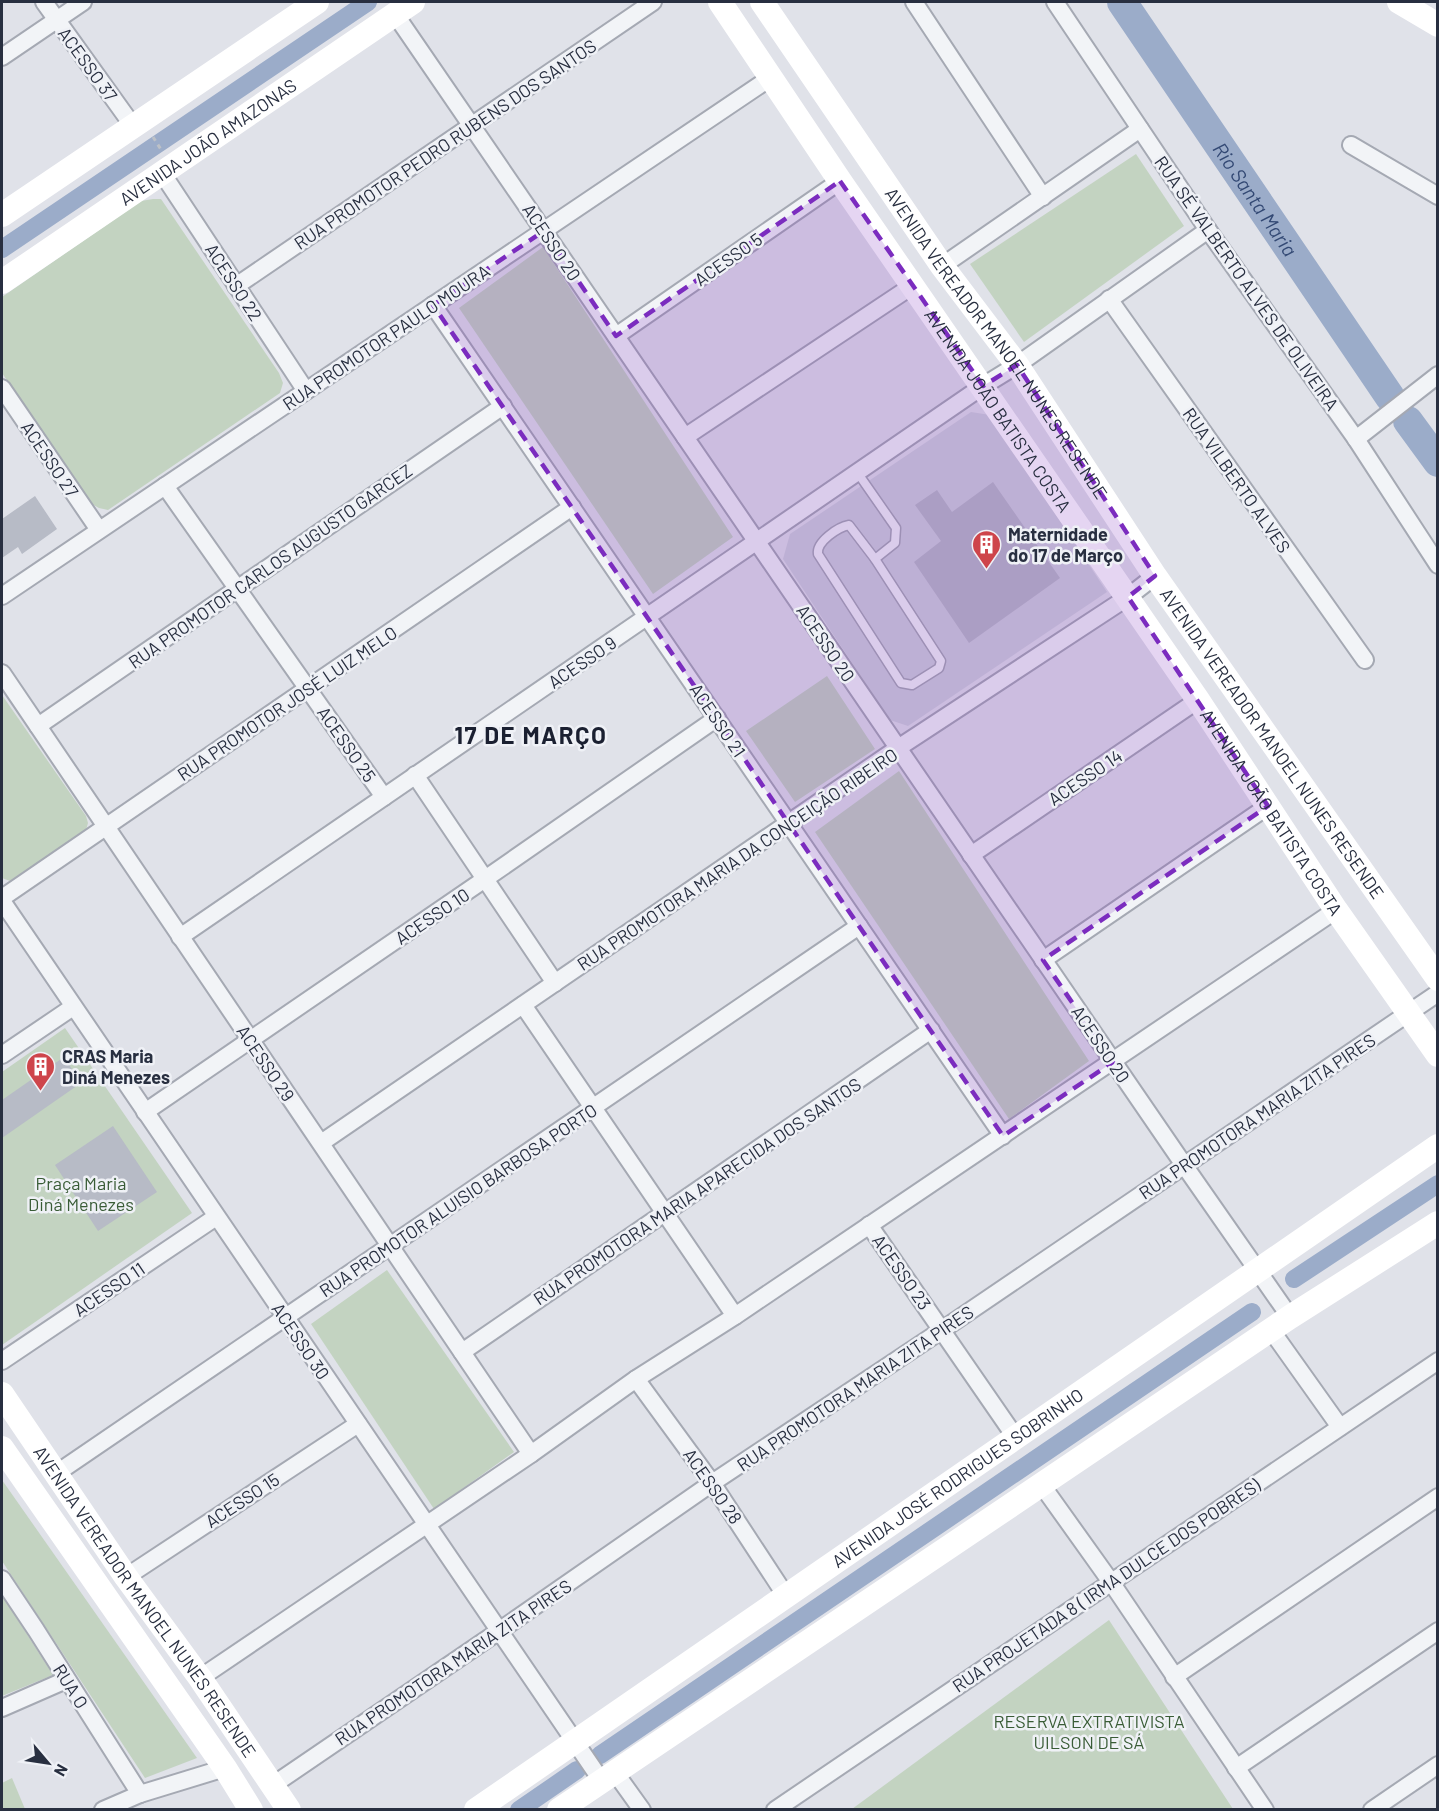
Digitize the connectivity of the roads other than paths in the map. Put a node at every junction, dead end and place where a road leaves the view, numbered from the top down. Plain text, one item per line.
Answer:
1 (44, 2) edge
2 (84, 2) edge
3 (317, 2) edge
4 (653, 2) edge
5 (720, 2) edge
6 (762, 2) edge
7 (914, 2) edge
8 (1055, 2) edge
9 (1399, 2) edge
10 (404, 8) edge
11 (57, 20) junction
12 (1437, 26) edge
13 (2, 57) edge
14 (770, 78) junction
15 (472, 125) junction
16 (141, 128) junction
17 (1140, 129) junction
18 (1351, 145) dead end
19 (164, 165) junction
20 (840, 181) junction
21 (1043, 196) junction
22 (1437, 196) edge
23 (2, 215) edge
24 (1208, 230) junction
25 (544, 231) junction
26 (942, 266) junction
27 (2, 282) edge
28 (236, 286) junction
29 (912, 286) junction
30 (1109, 299) junction
31 (433, 305) junction
32 (616, 336) junction
33 (1017, 365) junction
34 (1437, 375) edge
35 (983, 386) junction
36 (2, 388) edge
37 (306, 391) junction
38 (502, 406) junction
39 (685, 437) junction
40 (1356, 439) junction
41 (857, 472) junction
42 (165, 486) junction
43 (572, 507) junction
44 (99, 530) junction
45 (757, 541) junction
46 (875, 559) junction
47 (1437, 565) edge
48 (1155, 576) junction
49 (238, 589) junction
50 (2, 596) edge
51 (1128, 597) junction
52 (647, 616) junction
53 (1365, 660) dead end
54 (2, 673) edge
55 (308, 689) junction
56 (1198, 699) junction
57 (717, 718) junction
58 (38, 726) junction
59 (898, 748) junction
60 (415, 775) junction
61 (384, 797) junction
62 (1268, 806) junction
63 (789, 823) junction
64 (106, 826) junction
65 (971, 855) junction
66 (485, 879) junction
67 (2, 900) edge
68 (1336, 910) junction
69 (859, 926) junction
70 (180, 937) junction
71 (1043, 960) junction
72 (1437, 979) edge
73 (555, 983) junction
74 (1437, 993) edge
75 (523, 1005) junction
76 (73, 1007) junction
77 (1408, 1013) junction
78 (931, 1030) junction
79 (250, 1040) junction
80 (2, 1055) edge
81 (1437, 1055) edge
82 (1113, 1062) junction
83 (593, 1108) junction
84 (145, 1112) junction
85 (1003, 1136) junction
86 (321, 1143) junction
87 (1437, 1146) edge
88 (1184, 1165) junction
89 (665, 1213) junction
90 (216, 1217) junction
91 (1437, 1223) edge
92 (869, 1225) junction
93 (390, 1246) junction
94 (1257, 1272) junction
95 (735, 1316) junction
96 (285, 1318) junction
97 (1281, 1324) junction
98 (942, 1330) junction
99 (462, 1352) junction
100 (2, 1361) edge
101 (1437, 1361) edge
102 (636, 1379) junction
103 (2, 1394) edge
104 (358, 1424) junction
105 (1340, 1427) junction
106 (1016, 1438) junction
107 (2, 1448) edge
108 (531, 1454) junction
109 (57, 1473) junction
110 (712, 1483) junction
111 (1041, 1484) junction
112 (1437, 1497) edge
113 (427, 1525) junction
114 (126, 1577) junction
115 (2, 1579) edge
116 (1111, 1582) junction
117 (786, 1596) junction
118 (499, 1631) junction
119 (1437, 1631) edge
120 (1174, 1677) junction
121 (200, 1678) junction
122 (66, 1680) junction
123 (2, 1708) edge
124 (574, 1740) junction
125 (1437, 1765) edge
126 (1236, 1767) junction
127 (225, 1768) junction
128 (607, 1776) junction
129 (273, 1785) junction
130 (140, 1794) junction
131 (103, 1809) edge
132 (251, 1809) edge
133 (289, 1809) edge
134 (476, 1809) edge
135 (559, 1809) edge
136 (642, 1809) edge
137 (775, 1809) edge
138 (1265, 1809) edge
139 (1372, 1809) edge

1 - 11 street, ACESSO 37
2 - 11 street
3 - 16 street
4 - 15 street, RUA PROMOTOR PEDRO RUBENS DOS SANTOS
5 - 14 street, AVENIDA JOÃO BATISTA COSTA
6 - 26 street, AVENIDA VEREADOR MANOEL NUNES RESENDE
7 - 21 street
8 - 17 street, RUA SÉ VALBERTO ALVES DE OLIVEIRA
9 - 12 street
10 - 15 street, ACESSO 20
10 - 19 street, AVENIDA JOÃO AMAZONAS
11 - 13 street
11 - 16 street, ACESSO 37
14 - 20 street, AVENIDA JOÃO BATISTA COSTA
14 - 25 street, RUA PROMOTOR PAULO MOURA
15 - 25 street, ACESSO 20
15 - 28 street, RUA PROMOTOR PEDRO RUBENS DOS SANTOS
16 - 23 street
17 - 21 street
17 - 24 street, RUA SÉ VALBERTO ALVES DE OLIVEIRA
18 - 22 street
19 - 27 street, AVENIDA JOÃO AMAZONAS
19 - 28 street, ACESSO 22
20 - 29 street, AVENIDA JOÃO BATISTA COSTA
20 - 32 street, ACESSO 5
21 - 26 street
24 - 30 street, ACESSO 9
24 - 40 street, RUA SÉ VALBERTO ALVES DE OLIVEIRA
25 - 31 street, RUA PROMOTOR PAULO MOURA
25 - 32 street, ACESSO 20
26 - 33 street, AVENIDA VEREADOR MANOEL NUNES RESENDE
28 - 37 street, ACESSO 22
29 - 35 street, AVENIDA JOÃO BATISTA COSTA
29 - 39 street
30 - 33 street, ACESSO 9
30 - 53 street, RUA VILBERTO ALVES
31 - 37 street, RUA PROMOTOR PAULO MOURA
31 - 38 street, ACESSO 21
32 - 39 street, ACESSO 20
33 - 35 street, ACESSO 9
33 - 48 street, AVENIDA VEREADOR MANOEL NUNES RESENDE
34 - 40 street
35 - 41 street, ACESSO 9
35 - 51 street, AVENIDA JOÃO BATISTA COSTA
36 - 44 street, ACESSO 27
37 - 42 street, RUA PROMOTOR PAULO MOURA
38 - 43 street, ACESSO 21
38 - 49 street, RUA PROMOTOR CARLOS AUGUSTO GARCEZ
39 - 45 street, ACESSO 20
40 - 47 street, RUA SÉ VALBERTO ALVES DE OLIVEIRA
41 - 45 street, ACESSO 9
41 - 46 lane
42 - 44 street, RUA PROMOTOR PAULO MOURA
42 - 49 street, ACESSO 25
43 - 52 street, ACESSO 21
43 - 55 street, RUA PROMOTOR JOSÉ LUIZ MELO
44 - 50 street, RUA PROMOTOR PAULO MOURA
45 - 52 street, ACESSO 9
45 - 59 street, ACESSO 20
46 - 46 lane
48 - 51 street, RUA PROMOTORA MARIA DA CONCEIÇÃO RIBEIRO
48 - 72 street, AVENIDA VEREADOR MANOEL NUNES RESENDE
49 - 55 street, ACESSO 25
49 - 58 street, RUA PROMOTOR CARLOS AUGUSTO GARCEZ
51 - 56 street, AVENIDA JOÃO BATISTA COSTA
51 - 59 street, RUA PROMOTORA MARIA DA CONCEIÇÃO RIBEIRO
52 - 57 street, ACESSO 21
52 - 60 street, ACESSO 9
54 - 58 street, ACESSO 29
55 - 61 street, ACESSO 25
55 - 64 street, RUA PROMOTOR JOSÉ LUIZ MELO
56 - 62 street, AVENIDA JOÃO BATISTA COSTA
56 - 65 street, ACESSO 14
57 - 63 street, ACESSO 21
57 - 66 street, ACESSO 10
58 - 64 street, ACESSO 29
59 - 63 street, RUA PROMOTORA MARIA DA CONCEIÇÃO RIBEIRO
59 - 65 street, ACESSO 20
60 - 61 street, ACESSO 9
60 - 66 street
61 - 70 street, ACESSO 9
62 - 68 street, AVENIDA JOÃO BATISTA COSTA
62 - 71 street
63 - 69 street, ACESSO 21
63 - 73 street, RUA PROMOTORA MARIA DA CONCEIÇÃO RIBEIRO
64 - 67 street, RUA PROMOTOR JOSÉ LUIZ MELO
64 - 70 street, ACESSO 29
65 - 71 street, ACESSO 20
66 - 73 street
66 - 79 street, ACESSO 10
67 - 76 street, ACESSO 30
68 - 77 street, AVENIDA JOÃO BATISTA COSTA
68 - 82 street
69 - 78 street, ACESSO 21
69 - 83 street, RUA PROMOTOR ALUISIO BARBOSA PORTO
70 - 79 street, ACESSO 29
71 - 82 street, ACESSO 20
73 - 75 street, RUA PROMOTORA MARIA DA CONCEIÇÃO RIBEIRO
74 - 77 street, RUA PROMOTORA MARIA ZITA PIRES
75 - 83 street
75 - 86 street, RUA PROMOTORA MARIA DA CONCEIÇÃO RIBEIRO
76 - 80 street
76 - 84 street, ACESSO 30
77 - 81 street, AVENIDA JOÃO BATISTA COSTA
77 - 88 street, RUA PROMOTORA MARIA ZITA PIRES
78 - 85 street, ACESSO 21
78 - 89 street, RUA PROMOTORA MARIA APARECIDA DOS SANTOS
79 - 84 street, ACESSO 10
79 - 86 street, ACESSO 29
82 - 85 street
82 - 88 street, ACESSO 20
83 - 89 street
83 - 93 street, RUA PROMOTOR ALUISIO BARBOSA PORTO
84 - 90 street, ACESSO 30
85 - 92 street
86 - 93 street, ACESSO 29
87 - 94 street, AVENIDA JOSÉ RODRIGUES SOBRINHO
88 - 94 street, ACESSO 20
88 - 98 street, RUA PROMOTORA MARIA ZITA PIRES
89 - 95 street
89 - 99 street, RUA PROMOTORA MARIA APARECIDA DOS SANTOS
90 - 96 street, ACESSO 30
90 - 100 street, ACESSO 11
91 - 97 street
92 - 95 street
92 - 98 street, ACESSO 23
93 - 96 street, RUA PROMOTOR ALUISIO BARBOSA PORTO
93 - 99 street, ACESSO 29
94 - 97 street, ACESSO 20
94 - 106 street, AVENIDA JOSÉ RODRIGUES SOBRINHO
95 - 102 street
96 - 104 street, ACESSO 30
96 - 109 street, RUA PROMOTOR ALUISIO BARBOSA PORTO
97 - 105 street, ACESSO 20
97 - 111 street
98 - 106 street, ACESSO 23
98 - 110 street, RUA PROMOTORA MARIA ZITA PIRES
99 - 108 street, ACESSO 29
101 - 105 street, RUA PROJETADA 8 ( IRMA DULCE DOS POBRES)
102 - 108 street
102 - 110 street, ACESSO 28
103 - 109 street, AVENIDA VEREADOR MANOEL NUNES RESENDE
104 - 113 street, ACESSO 30
104 - 114 street, ACESSO 15
105 - 116 street, RUA PROJETADA 8 ( IRMA DULCE DOS POBRES)
106 - 117 street, AVENIDA JOSÉ RODRIGUES SOBRINHO
107 - 127 street, AVENIDA VEREADOR MANOEL NUNES RESENDE
108 - 113 street
109 - 114 street, AVENIDA VEREADOR MANOEL NUNES RESENDE
110 - 117 street, ACESSO 28
110 - 118 street, RUA PROMOTORA MARIA ZITA PIRES
111 - 116 street
111 - 128 street
112 - 120 street
113 - 118 street, ACESSO 30
113 - 121 street
114 - 121 street, AVENIDA VEREADOR MANOEL NUNES RESENDE
115 - 122 street, RUA O
116 - 120 street
116 - 137 street, RUA PROJETADA 8 ( IRMA DULCE DOS POBRES)
117 - 124 street, AVENIDA JOSÉ RODRIGUES SOBRINHO
118 - 124 street, ACESSO 30
118 - 129 street, RUA PROMOTORA MARIA ZITA PIRES
119 - 126 street
120 - 126 street
121 - 129 street, AVENIDA VEREADOR MANOEL NUNES RESENDE
122 - 123 street
122 - 130 street, RUA O
124 - 128 street, ACESSO 30
124 - 134 street, AVENIDA JOSÉ RODRIGUES SOBRINHO
125 - 139 street
126 - 138 street
127 - 130 street
127 - 132 street, AVENIDA VEREADOR MANOEL NUNES RESENDE
128 - 135 street
128 - 136 street, ACESSO 30
129 - 133 street, AVENIDA VEREADOR MANOEL NUNES RESENDE
130 - 131 street

